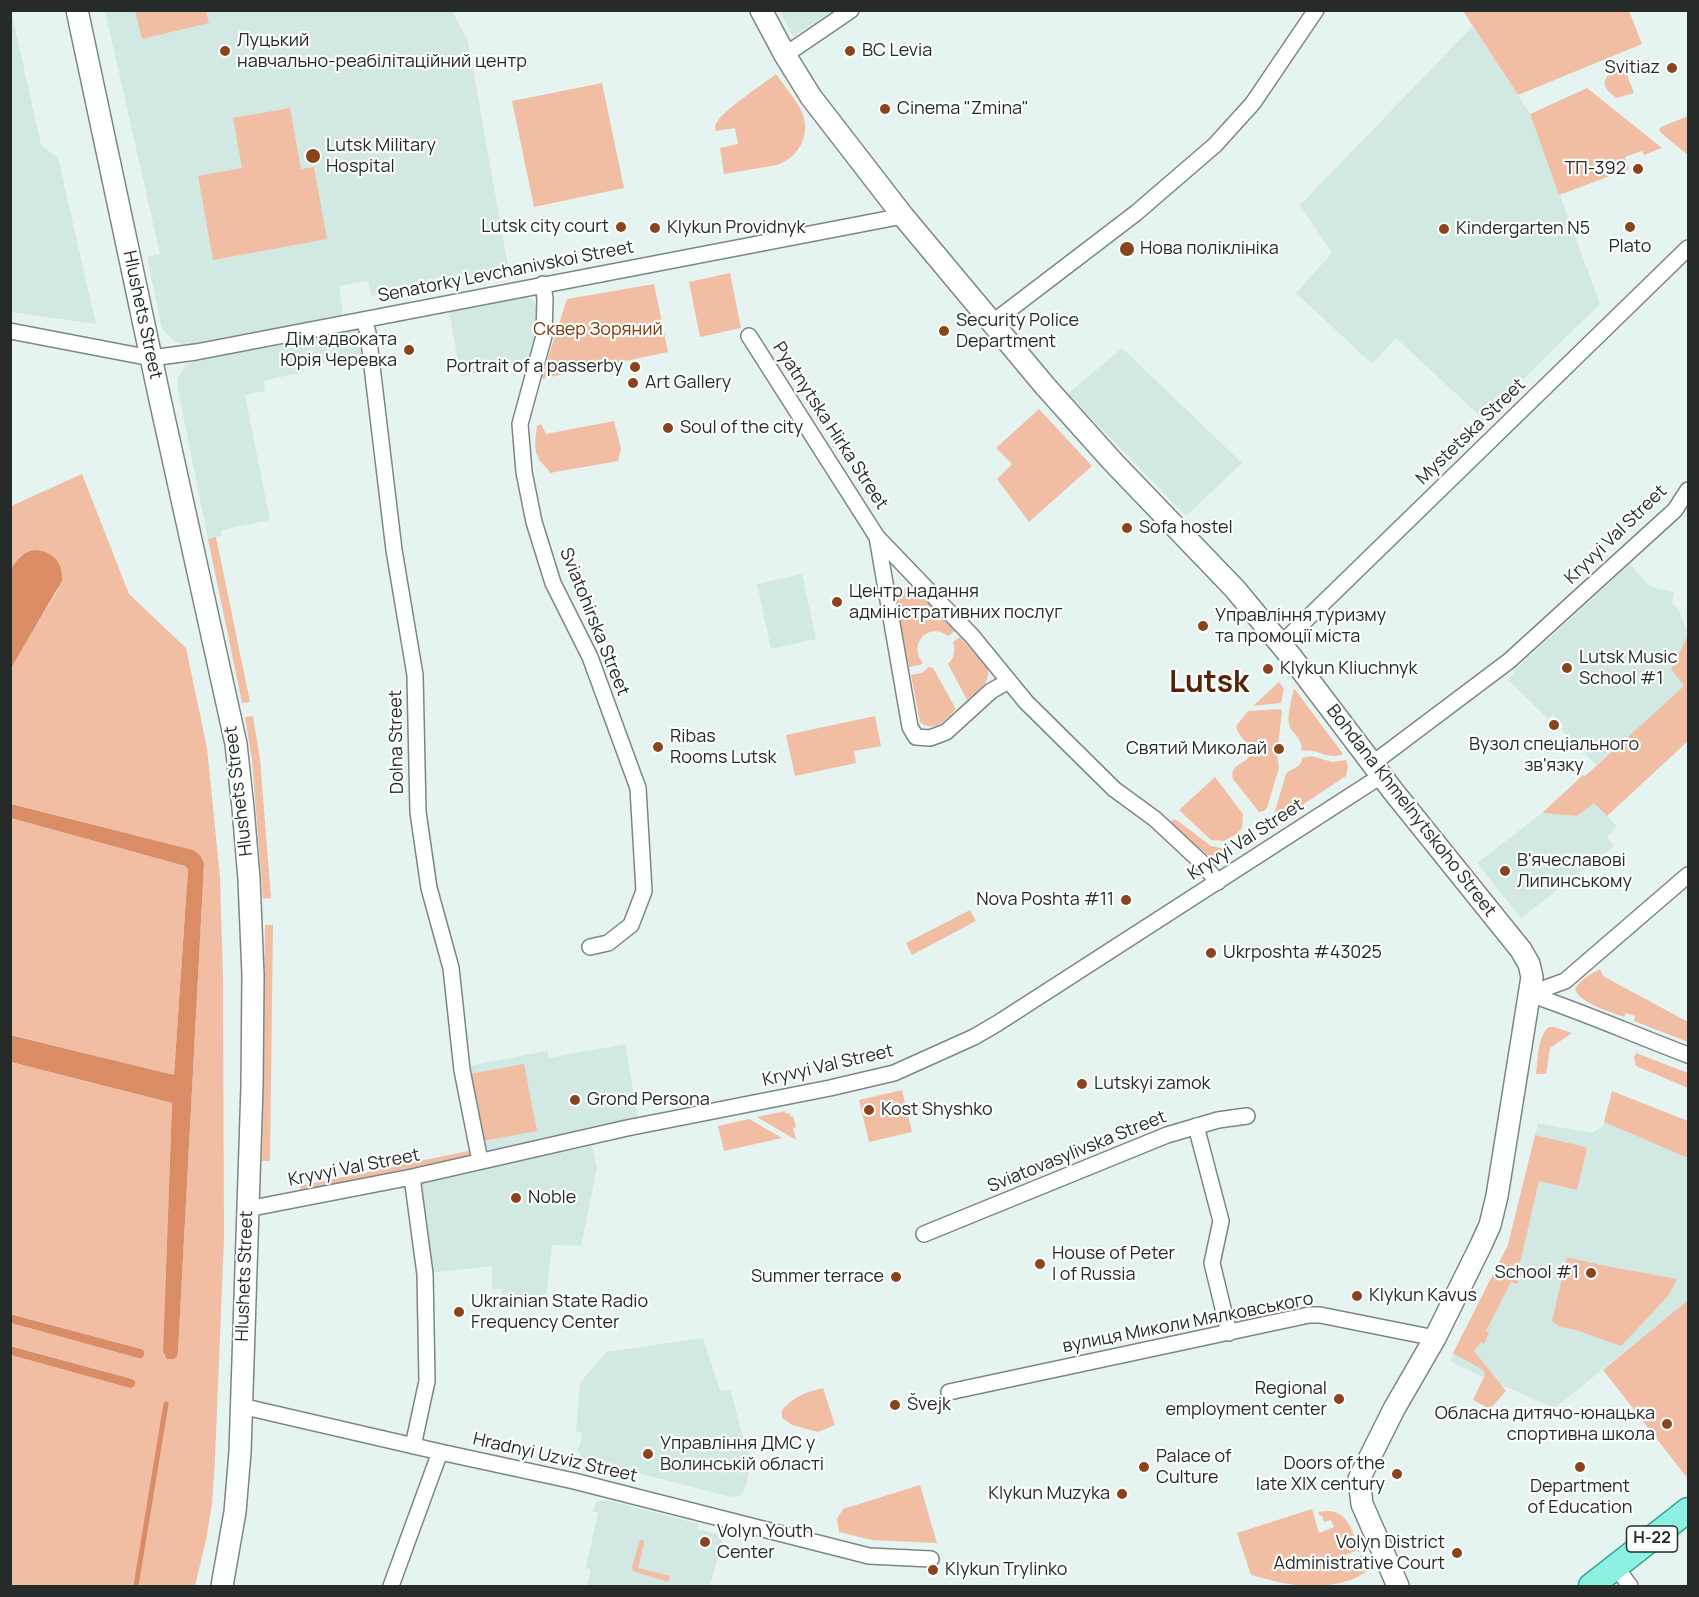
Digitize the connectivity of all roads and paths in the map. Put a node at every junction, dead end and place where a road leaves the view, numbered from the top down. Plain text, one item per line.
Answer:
1 (77, 10) edge
2 (761, 10) edge
3 (851, 10) edge
4 (1316, 10) edge
5 (785, 55) junction
6 (903, 216) junction
7 (1689, 248) edge
8 (543, 284) junction
9 (364, 320) junction
10 (992, 323) junction
11 (10, 331) edge
12 (749, 336) dead end
13 (151, 358) junction
14 (1689, 490) edge
15 (878, 537) junction
16 (1281, 644) junction
17 (1009, 681) junction
18 (1377, 770) junction
19 (1689, 875) edge
20 (1218, 882) junction
21 (590, 947) dead end
22 (1529, 994) junction
23 (1689, 1055) edge
24 (1247, 1116) dead end
25 (1196, 1126) junction
26 (480, 1161) junction
27 (412, 1177) junction
28 (247, 1209) junction
29 (924, 1234) dead end
30 (1228, 1333) junction
31 (1435, 1338) junction
32 (949, 1392) dead end
33 (241, 1406) junction
34 (413, 1446) junction
35 (440, 1452) junction
36 (1689, 1510) edge
37 (931, 1559) dead end
38 (1616, 1567) junction
39 (222, 1587) edge
40 (391, 1587) edge
41 (1398, 1587) edge
42 (1591, 1587) edge
43 (1630, 1587) edge

1 - 13 main road, Hlushets Street
2 - 5 main road, Bohdana Khmelnytskoho Street
3 - 5 street
4 - 10 street
5 - 6 main road, Bohdana Khmelnytskoho Street
6 - 8 street, Senatorky Levchanivskoi Street
6 - 10 main road, Bohdana Khmelnytskoho Street
7 - 16 street, Mystetska Street
8 - 9 street, Senatorky Levchanivskoi Street
8 - 21 street, Sviatohirska Street
9 - 13 street, Senatorky Levchanivskoi Street
9 - 26 street, Dolna Street
10 - 16 main road, Bohdana Khmelnytskoho Street
11 - 13 street, Senatorky Levchanivskoi Street
12 - 15 street, Pyatnytska Hirka Street
13 - 28 main road, Hlushets Street
14 - 18 street, Kryvyi Val Street
15 - 17 street, Pyatnytska Hirka Street
15 - 17 street, Pyatnytska Hirka Street
16 - 18 main road, Bohdana Khmelnytskoho Street
17 - 20 street, Pyatnytska Hirka Street
18 - 20 street, Kryvyi Val Street
18 - 22 main road, Bohdana Khmelnytskoho Street
19 - 22 street
20 - 26 street, Kryvyi Val Street
22 - 23 street
22 - 31 main road, Bohdana Khmelnytskoho Street
24 - 25 street, Sviatovasylivska Street
25 - 29 street, Sviatovasylivska Street
25 - 30 street
26 - 27 street, Kryvyi Val Street
27 - 28 street, Kryvyi Val Street
27 - 34 street
28 - 33 main road, Hlushets Street
30 - 31 street, вулиця Миколи Мялковського
30 - 32 street, вулиця Миколи Мялковського
31 - 41 main road, Bohdana Khmelnytskoho Street
33 - 34 street, Hradnyi Uzviz Street
33 - 39 main road, Hlushets Street
34 - 35 street, Hradnyi Uzviz Street
35 - 37 street, Hradnyi Uzviz Street
35 - 40 street
36 - 38 main road, Н-22
38 - 42 main road, Н-22
38 - 43 street

